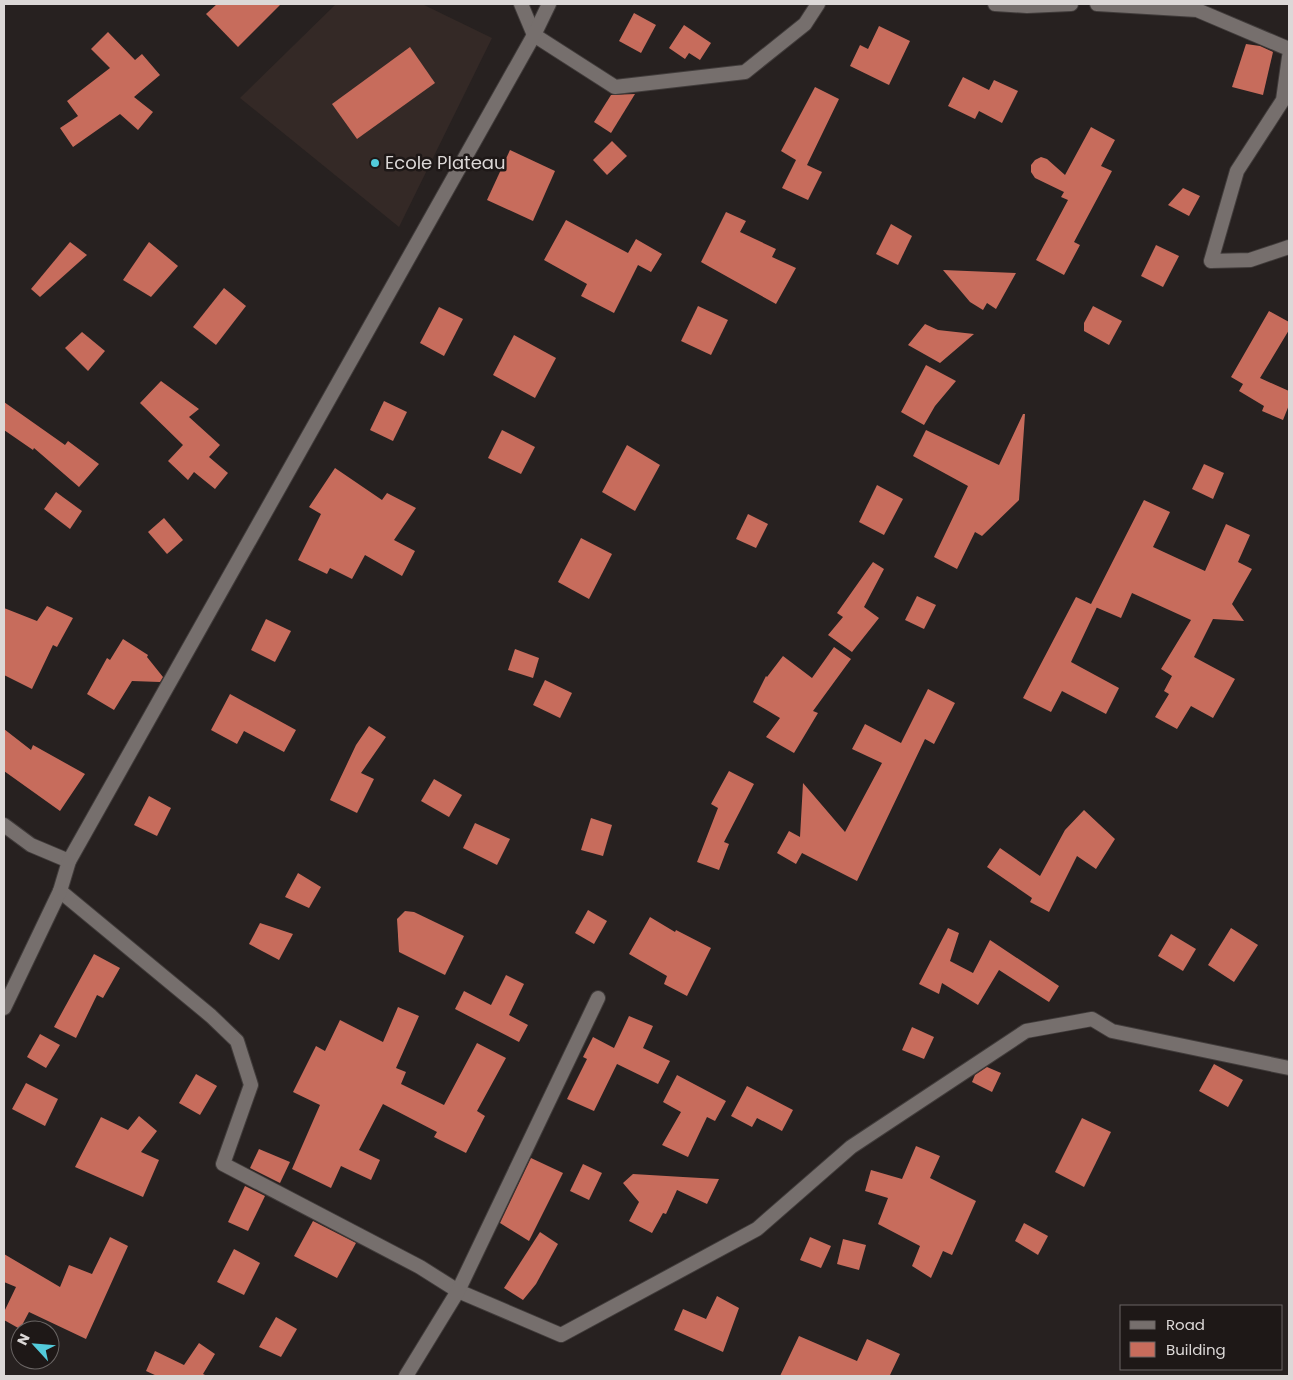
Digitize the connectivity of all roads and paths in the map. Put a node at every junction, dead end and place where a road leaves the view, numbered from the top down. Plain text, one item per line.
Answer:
1 (521, 4) edge
2 (549, 4) edge
3 (818, 4) edge
4 (994, 4) edge
5 (1071, 4) edge
6 (1097, 4) edge
7 (534, 35) junction
8 (1289, 49) edge
9 (1289, 57) edge
10 (1289, 247) edge
11 (4, 825) edge
12 (69, 861) junction
13 (60, 892) junction
14 (598, 998) dead end
15 (4, 1008) edge
16 (1289, 1068) edge
17 (458, 1291) junction
18 (406, 1376) edge

1 - 7 street
2 - 7 street
3 - 7 street
4 - 5 street
6 - 8 street
7 - 12 street
9 - 10 street
11 - 12 street
12 - 13 street
13 - 15 street
13 - 17 street
14 - 17 street
16 - 17 street
17 - 18 street

